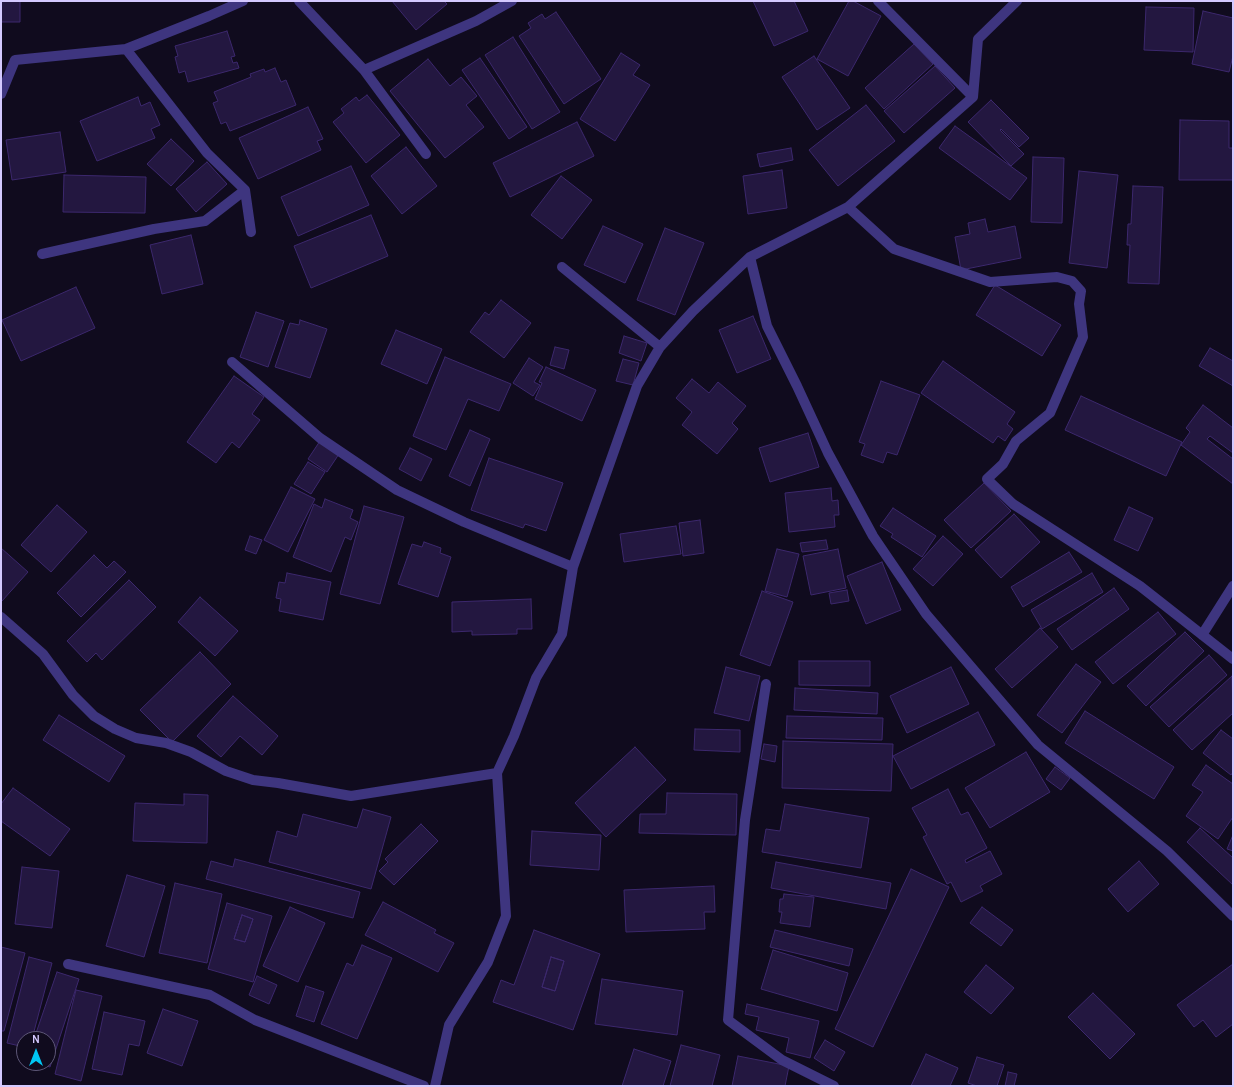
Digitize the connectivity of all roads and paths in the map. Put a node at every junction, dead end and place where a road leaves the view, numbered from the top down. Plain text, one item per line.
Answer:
1 (243, 1) edge
2 (299, 1) edge
3 (512, 1) edge
4 (878, 1) edge
5 (1017, 1) edge
6 (126, 49) junction
7 (364, 70) junction
8 (1, 94) edge
9 (973, 97) junction
10 (426, 154) dead end
11 (245, 190) junction
12 (848, 207) junction
13 (251, 232) dead end
14 (42, 254) dead end
15 (750, 257) junction
16 (562, 267) dead end
17 (660, 347) junction
18 (232, 362) dead end
19 (573, 568) junction
20 (1233, 586) edge
21 (1, 617) edge
22 (1202, 635) junction
23 (1233, 659) edge
24 (766, 684) dead end
25 (497, 773) junction
26 (1233, 916) edge
27 (68, 964) dead end
28 (424, 1086) edge
29 (435, 1086) edge
30 (834, 1086) edge

1 - 6 street
2 - 7 street
3 - 7 street
4 - 9 street
5 - 9 street
6 - 8 street
6 - 11 street
7 - 10 street
9 - 12 street
11 - 13 street
11 - 14 street
12 - 15 street
12 - 22 street
15 - 17 street
15 - 26 street
16 - 17 street
17 - 19 street
18 - 19 street
19 - 25 street
20 - 22 street
21 - 25 street
22 - 23 street
24 - 30 street
25 - 29 street
27 - 28 street

